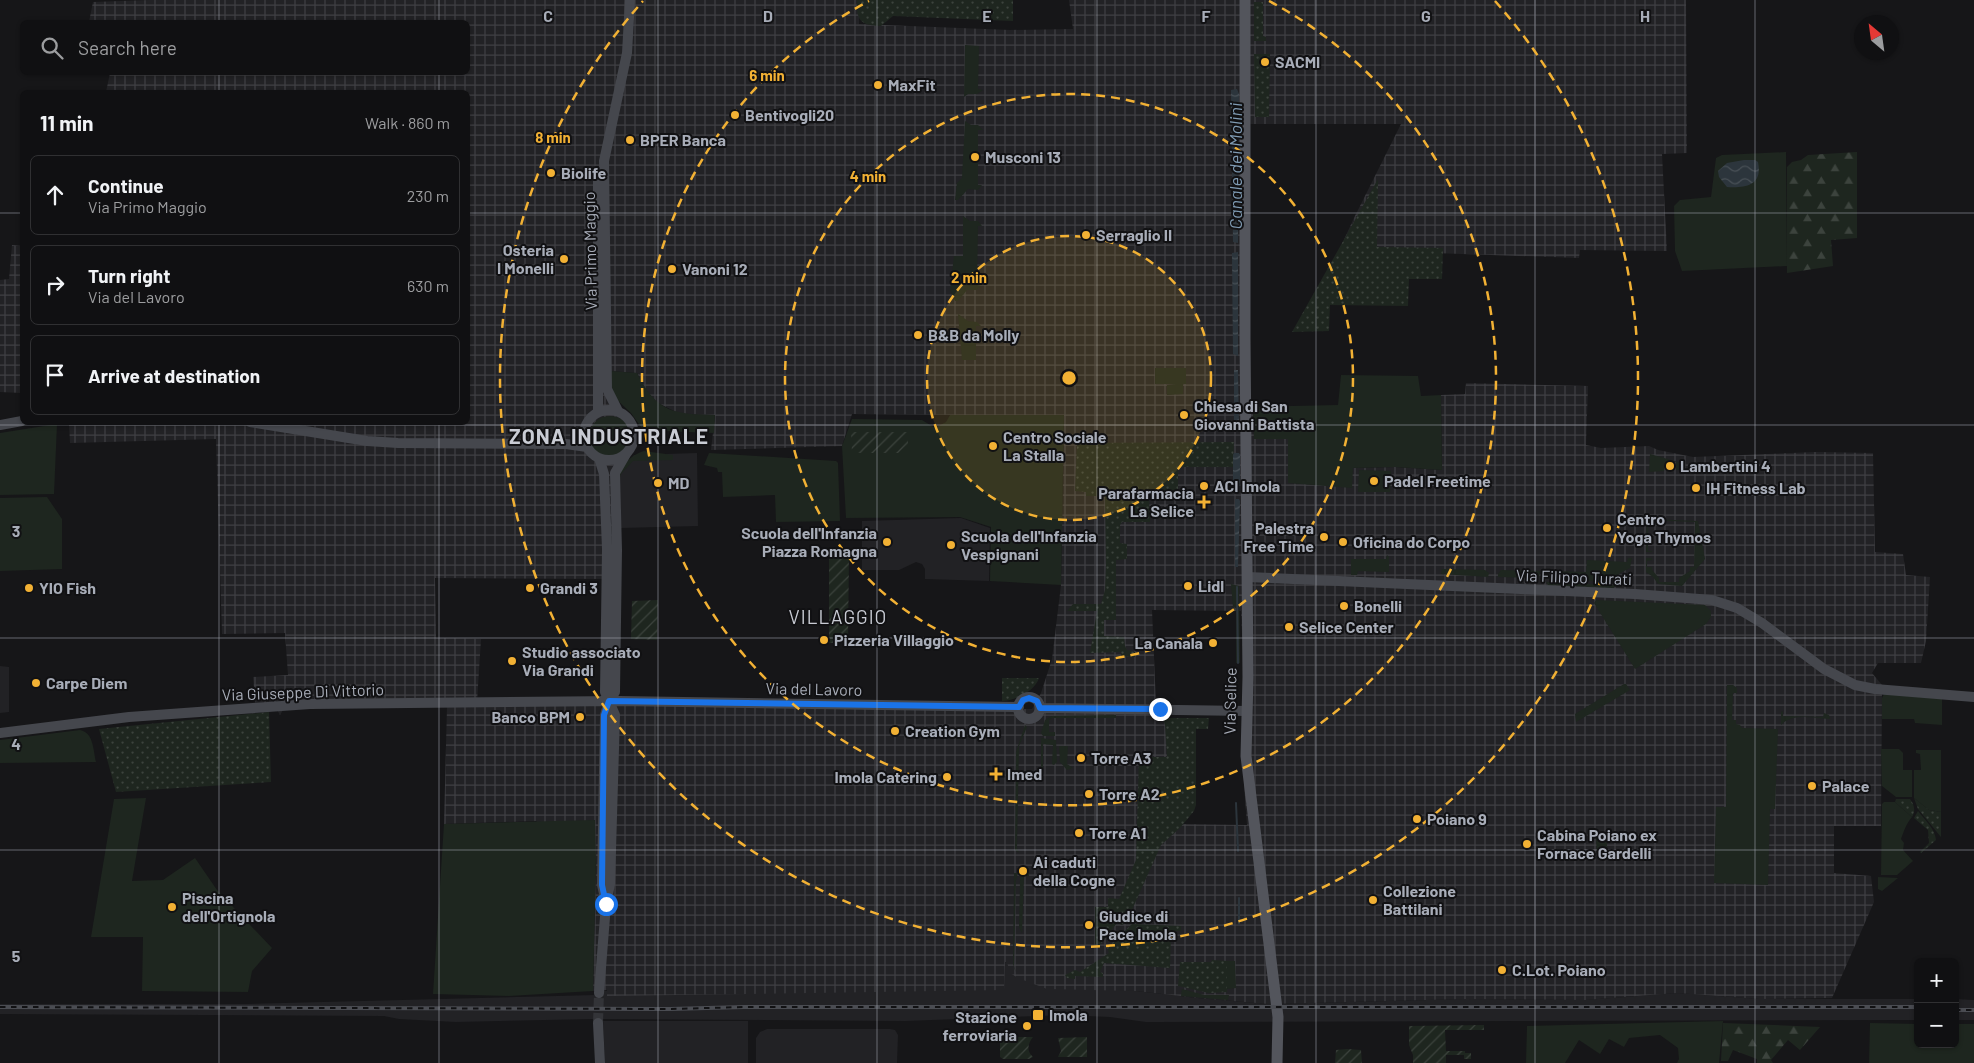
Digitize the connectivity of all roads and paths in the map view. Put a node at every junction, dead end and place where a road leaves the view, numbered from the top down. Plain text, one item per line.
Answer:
1 (624, 0) edge
2 (630, 0) edge
3 (1245, 0) edge
4 (618, 411) junction
5 (598, 412) junction
6 (20, 421) edge
7 (0, 425) edge
8 (268, 425) edge
9 (584, 434) junction
10 (566, 444) junction
11 (587, 447) junction
12 (626, 454) junction
13 (599, 458) junction
14 (1247, 577) junction
15 (1974, 698) edge
16 (609, 701) junction
17 (1019, 707) junction
18 (1040, 708) junction
19 (1246, 711) junction
20 (0, 733) edge
21 (599, 993) tunnel mouth
22 (598, 1023) tunnel mouth
23 (600, 1063) edge
24 (1277, 1063) edge

1 - 5 street, Via Primo Maggio
2 - 4 street, Via Primo Maggio
3 - 14 main road, Via Selice
4 - 5 street
4 - 12 street, Via Primo Maggio
5 - 9 street
6 - 7 street
8 - 10 street
9 - 10 street
9 - 11 street
10 - 11 street
11 - 13 street
12 - 13 street
12 - 16 street, Via Primo Maggio
13 - 16 street, Via Primo Maggio
14 - 15 street, Via Filippo Turati
14 - 19 main road, Via Selice
16 - 17 street, Via del Lavoro
16 - 20 street, Via Giuseppe Di Vittorio
16 - 21 street, Via Primo Maggio
17 - 18 street, Via del Lavoro
17 - 18 street, Via del Lavoro
18 - 19 street, Via del Lavoro
19 - 24 main road, Via Selice
22 - 23 street

